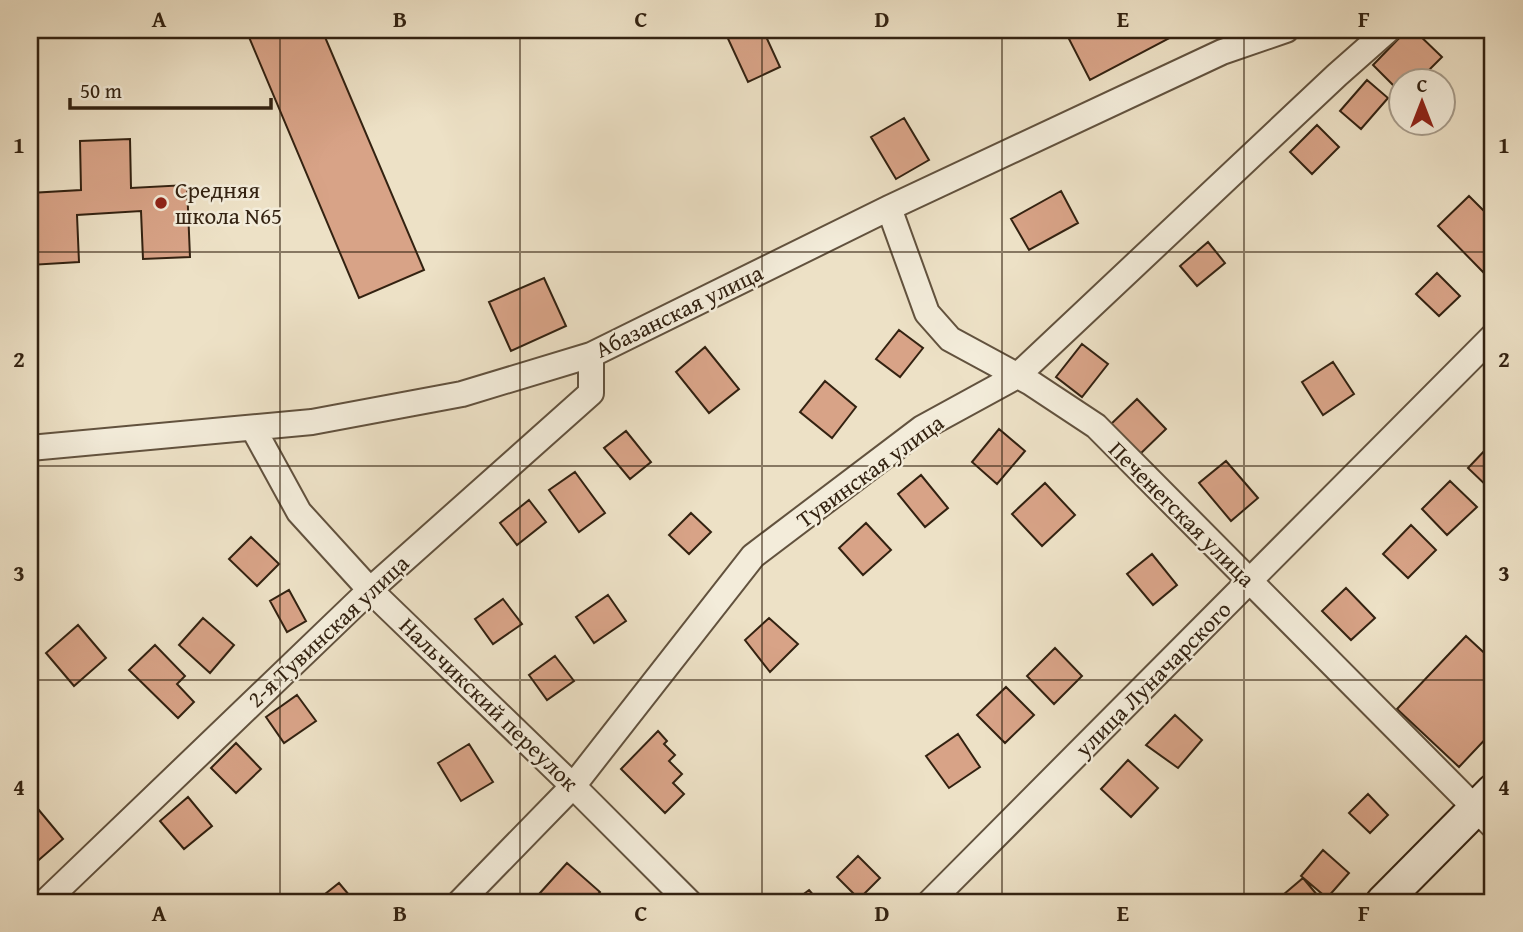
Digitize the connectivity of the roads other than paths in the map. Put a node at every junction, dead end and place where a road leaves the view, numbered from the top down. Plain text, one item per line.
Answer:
1 (1286, 30) edge
2 (1388, 30) edge
3 (889, 208) junction
4 (1493, 336) edge
5 (591, 355) junction
6 (1017, 376) junction
7 (253, 428) junction
8 (31, 449) edge
9 (1250, 582) junction
10 (370, 590) junction
11 (573, 786) junction
12 (1487, 808) edge
13 (44, 902) edge
14 (460, 902) edge
15 (689, 902) edge
16 (930, 902) edge
17 (1382, 902) edge

1 - 3 street, Абазанская улица
2 - 6 street, Тувинская улица
3 - 5 street, Абазанская улица
3 - 6 street, Печенегская улица
4 - 9 street, улица Луначарского
5 - 7 street, Абазанская улица
5 - 10 street, 2-я Тувинская улица
6 - 9 street, Печенегская улица
6 - 11 street, Тувинская улица
7 - 8 street, Абазанская улица
7 - 10 street, Нальчикский переулок
9 - 12 street, Печенегская улица
9 - 16 street, улица Луначарского
10 - 11 street, Нальчикский переулок
10 - 13 street, 2-я Тувинская улица
11 - 14 street, Тувинская улица
11 - 15 street, Нальчикский переулок
12 - 17 main road

